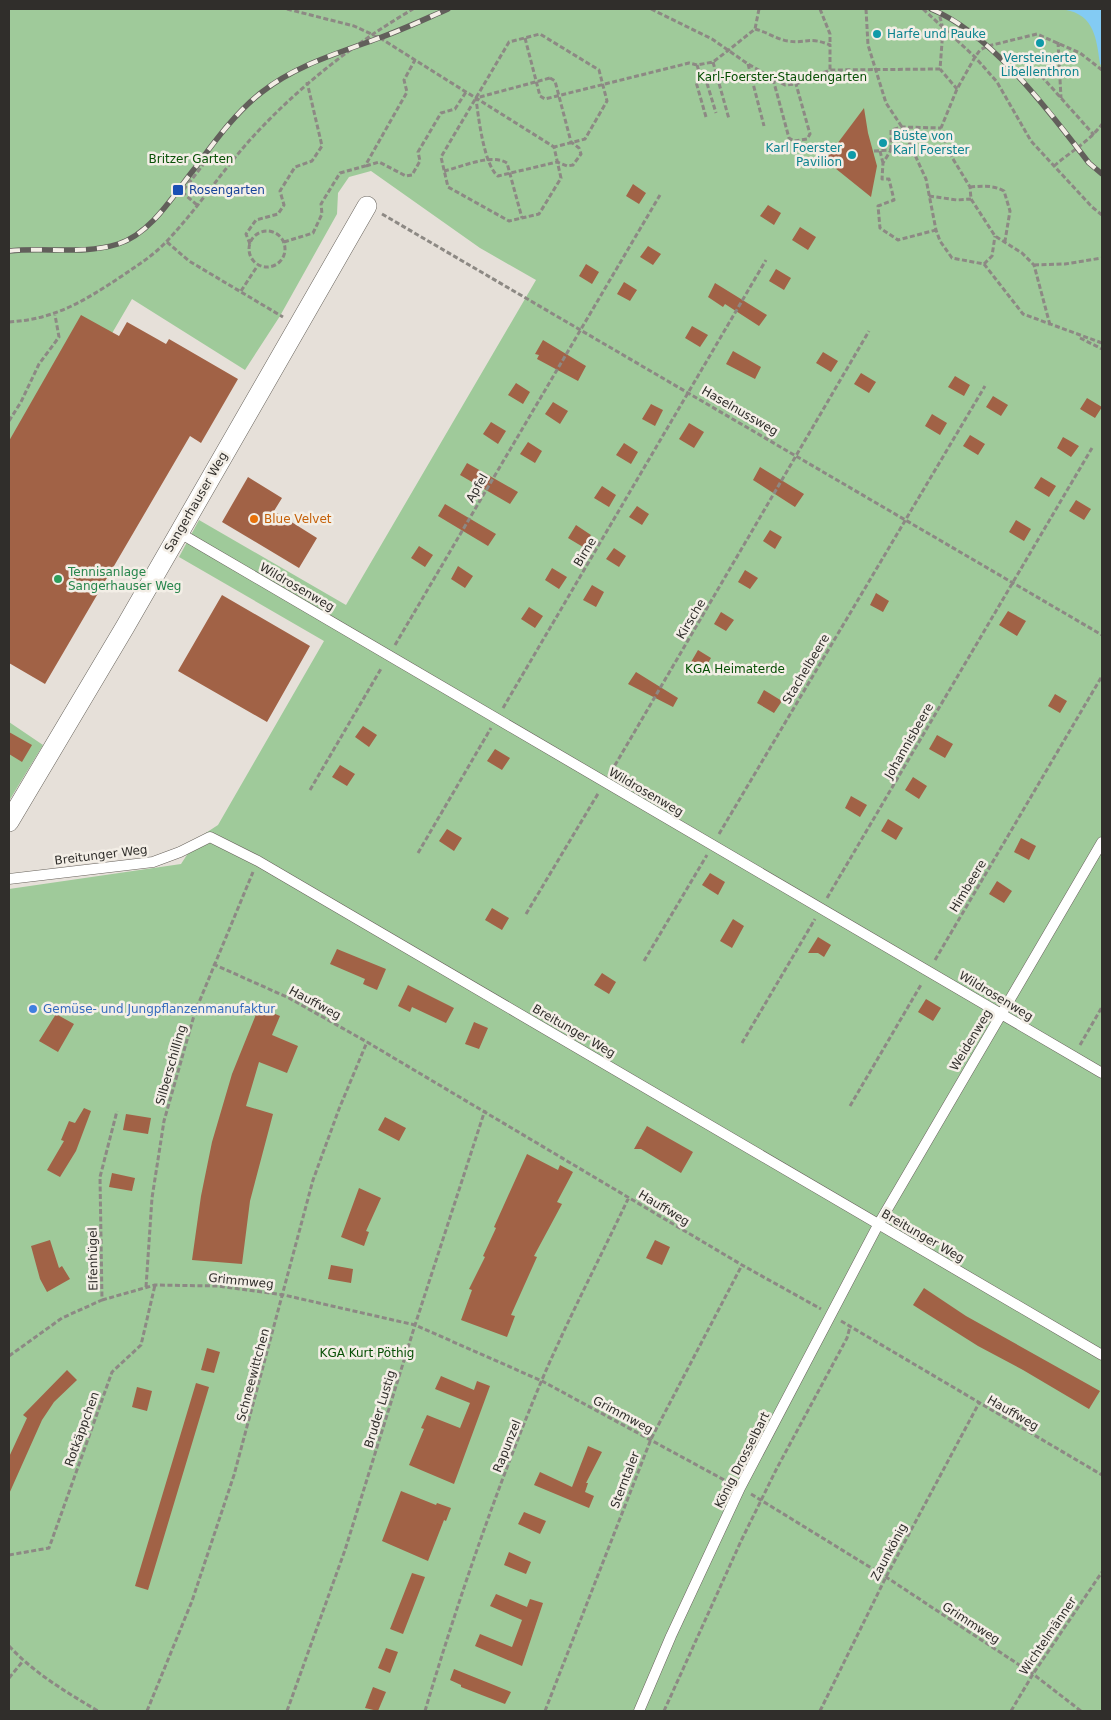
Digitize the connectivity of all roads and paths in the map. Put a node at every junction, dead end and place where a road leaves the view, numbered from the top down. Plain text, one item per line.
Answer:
1 (287, 9) edge
2 (413, 9) edge
3 (651, 9) edge
4 (759, 9) edge
5 (820, 9) edge
6 (866, 9) edge
7 (923, 9) edge
8 (938, 9) edge
9 (755, 29) junction
10 (943, 29) junction
11 (370, 34) junction
12 (525, 38) junction
13 (1058, 42) junction
14 (830, 45) junction
15 (730, 49) junction
16 (975, 57) junction
17 (415, 60) junction
18 (713, 62) junction
19 (748, 64) junction
20 (697, 65) junction
21 (876, 69) junction
22 (940, 69) junction
23 (830, 70) junction
24 (1102, 70) edge
25 (1029, 71) dead end
26 (772, 79) junction
27 (702, 81) junction
28 (307, 82) junction
29 (536, 82) junction
30 (603, 84) junction
31 (796, 84) junction
32 (957, 90) junction
33 (466, 92) junction
34 (558, 95) junction
35 (476, 98) junction
36 (1061, 99) junction
37 (716, 113) dead end
38 (706, 117) dead end
39 (729, 119) dead end
40 (1102, 124) edge
41 (764, 126) dead end
42 (902, 127) junction
43 (941, 128) junction
44 (1094, 135) junction
45 (570, 142) junction
46 (554, 147) junction
47 (891, 150) junction
48 (874, 151) dead end
49 (880, 151) junction
50 (488, 160) junction
51 (206, 161) dead end
52 (557, 162) junction
53 (884, 163) junction
54 (365, 166) junction
55 (1054, 166) junction
56 (444, 171) junction
57 (511, 174) junction
58 (970, 187) junction
59 (660, 195) dead end
60 (930, 196) junction
61 (971, 199) junction
62 (197, 205) junction
63 (367, 206) joint
64 (1102, 215) edge
65 (522, 218) junction
66 (936, 230) junction
67 (995, 236) junction
68 (1005, 241) junction
69 (167, 242) junction
70 (284, 242) junction
71 (250, 244) junction
72 (1102, 258) edge
73 (766, 260) dead end
74 (984, 264) junction
75 (258, 265) junction
76 (1034, 265) junction
77 (241, 291) junction
78 (55, 315) junction
79 (280, 316) dead end
80 (9, 322) edge
81 (1050, 325) junction
82 (580, 329) junction
83 (870, 331) dead end
84 (1067, 332) junction
85 (1102, 343) edge
86 (1102, 349) edge
87 (985, 386) dead end
88 (690, 392) junction
89 (9, 421) edge
90 (1092, 448) dead end
91 (798, 455) junction
92 (904, 520) junction
93 (178, 532) junction
94 (1012, 583) junction
95 (1102, 635) edge
96 (389, 655) junction
97 (1102, 676) edge
98 (496, 719) junction
99 (605, 782) junction
100 (310, 790) dead end
101 (9, 822) edge
102 (1102, 842) edge
103 (713, 845) junction
104 (418, 853) dead end
105 (258, 860) junction
106 (9, 879) edge
107 (821, 909) junction
108 (526, 914) dead end
109 (644, 961) dead end
110 (213, 964) junction
111 (929, 970) junction
112 (1102, 1007) edge
113 (1001, 1014) junction
114 (368, 1042) junction
115 (742, 1043) dead end
116 (1074, 1056) junction
117 (1102, 1073) edge
118 (850, 1106) dead end
119 (485, 1110) junction
120 (117, 1111) dead end
121 (629, 1196) junction
122 (878, 1225) junction
123 (742, 1264) junction
124 (155, 1285) junction
125 (146, 1287) junction
126 (284, 1295) junction
127 (102, 1300) junction
128 (830, 1314) junction
129 (415, 1325) junction
130 (850, 1326) junction
131 (1102, 1355) edge
132 (9, 1356) edge
133 (542, 1381) junction
134 (979, 1403) junction
135 (651, 1439) junction
136 (1102, 1475) edge
137 (740, 1488) junction
138 (761, 1500) junction
139 (9, 1555) edge
140 (1102, 1572) edge
141 (886, 1577) junction
142 (9, 1646) edge
143 (22, 1661) junction
144 (1033, 1674) junction
145 (9, 1678) edge
146 (98, 1711) edge
147 (147, 1711) edge
148 (287, 1711) edge
149 (425, 1711) edge
150 (545, 1711) edge
151 (639, 1711) edge
152 (664, 1711) edge
153 (820, 1711) edge
154 (1011, 1711) edge
155 (1081, 1711) edge

1 - 11 path
2 - 11 path
3 - 15 path
4 - 9 path
5 - 14 path
6 - 21 path
7 - 10 path
8 - 10 path
9 - 14 path
9 - 15 path
10 - 16 path
10 - 22 path
11 - 17 path
11 - 28 path
12 - 29 path
12 - 30 path
12 - 35 path
13 - 16 path
13 - 24 path
13 - 36 path
14 - 23 path
15 - 18 path
15 - 19 path
16 - 32 path
16 - 55 path
17 - 33 path
17 - 54 path
18 - 20 path
18 - 39 path
19 - 26 path
19 - 41 path
20 - 27 path
20 - 30 path
21 - 22 path
21 - 23 path
21 - 42 path
22 - 32 path
23 - 31 path
25 - 36 path
26 - 31 path
26 - 31 path
27 - 37 path
27 - 38 path
28 - 62 path
28 - 71 path
29 - 34 path
29 - 34 path
29 - 35 path
30 - 34 path
30 - 45 path
32 - 43 path
33 - 35 path
33 - 54 path
34 - 45 path
35 - 46 path
35 - 50 path
35 - 56 path
36 - 44 path
40 - 44 path
42 - 43 path
42 - 47 path
42 - 60 path
43 - 58 path
44 - 55 path
45 - 46 path
45 - 52 path
46 - 52 path
47 - 49 path
47 - 53 path
48 - 49 path
49 - 53 path
50 - 56 path
50 - 57 path
50 - 57 path
51 - 62 path
52 - 57 path
52 - 65 path
53 - 66 path
54 - 70 path
55 - 64 path
56 - 65 path
57 - 65 path
58 - 61 path
58 - 68 path
59 - 82 path, Apfel
60 - 61 path
60 - 66 path
61 - 67 path
62 - 69 path
63 - 82 path, Haselnussweg
63 - 93 street, Sangerhauser Weg
66 - 74 path
67 - 68 path
67 - 74 path
68 - 76 path
69 - 77 path
69 - 78 path
70 - 71 path
70 - 75 path
71 - 75 path
72 - 76 path
73 - 88 path, Birne
74 - 81 path
75 - 77 path
76 - 81 path
77 - 79 path
78 - 80 path
78 - 89 path
81 - 84 path
82 - 88 path, Haselnussweg
82 - 96 path, Apfel
83 - 91 path, Kirsche
84 - 85 path
84 - 86 path
87 - 92 path, Stachelbeere
88 - 91 path, Haselnussweg
88 - 98 path, Birne
90 - 94 path, Johannisbeere
91 - 92 path, Haselnussweg
91 - 99 path, Kirsche
92 - 94 path, Haselnussweg
92 - 103 path, Stachelbeere
93 - 96 lane, Wildrosenweg
93 - 101 street, Sangerhauser Weg
94 - 95 path, Haselnussweg
94 - 107 path, Johannisbeere
96 - 98 lane, Wildrosenweg
96 - 100 path, Apfel
97 - 111 path, Himbeere
98 - 99 lane, Wildrosenweg
98 - 104 path, Birne
99 - 103 lane, Wildrosenweg
99 - 108 path, Kirsche
102 - 113 lane, Weidenweg
103 - 107 lane, Wildrosenweg
103 - 109 path, Stachelbeere
105 - 106 lane, Breitunger Weg
105 - 110 path, Silberschilling
105 - 122 lane, Breitunger Weg
107 - 111 lane, Wildrosenweg
107 - 115 path, Johannisbeere
110 - 114 path, Hauffweg
110 - 125 path, Silberschilling
111 - 113 lane, Wildrosenweg
111 - 118 path, Himbeere
112 - 116 path
113 - 116 lane, Wildrosenweg
113 - 122 lane, Weidenweg
114 - 119 path, Hauffweg
114 - 126 path, Schneewittchen
116 - 117 lane, Wildrosenweg
119 - 121 path, Hauffweg
119 - 129 path, Bruder Lustig
120 - 127 path, Elfenhügel
121 - 123 path, Hauffweg
121 - 133 path, Rapunzel
122 - 128 lane, König Drosselbart
122 - 131 lane, Breitunger Weg
123 - 128 path, Hauffweg
123 - 135 path, Sterntaler
124 - 125 path, Grimmweg
124 - 126 path, Grimmweg
124 - 139 path, Rotkäppchen
125 - 127 path, Grimmweg
126 - 129 path, Grimmweg
126 - 147 path, Schneewittchen
127 - 132 path, Elfenhügel
128 - 130 path, Hauffweg
128 - 137 lane, König Drosselbart
129 - 133 path, Grimmweg
129 - 148 path, Bruder Lustig
130 - 134 path, Hauffweg
130 - 138 path
133 - 135 path, Grimmweg
133 - 149 path, Rapunzel
134 - 136 path, Hauffweg
134 - 141 path, Zaunkönig
135 - 137 path, Grimmweg
135 - 150 path, Sterntaler
137 - 138 path, Grimmweg
137 - 151 lane, König Drosselbart
138 - 141 path, Grimmweg
138 - 152 path
140 - 144 path, Wichtelmänner
141 - 144 path, Grimmweg
141 - 153 path, Zaunkönig
142 - 143 path
143 - 145 path
143 - 146 path
144 - 154 path, Wichtelmänner
144 - 155 path, Grimmweg

